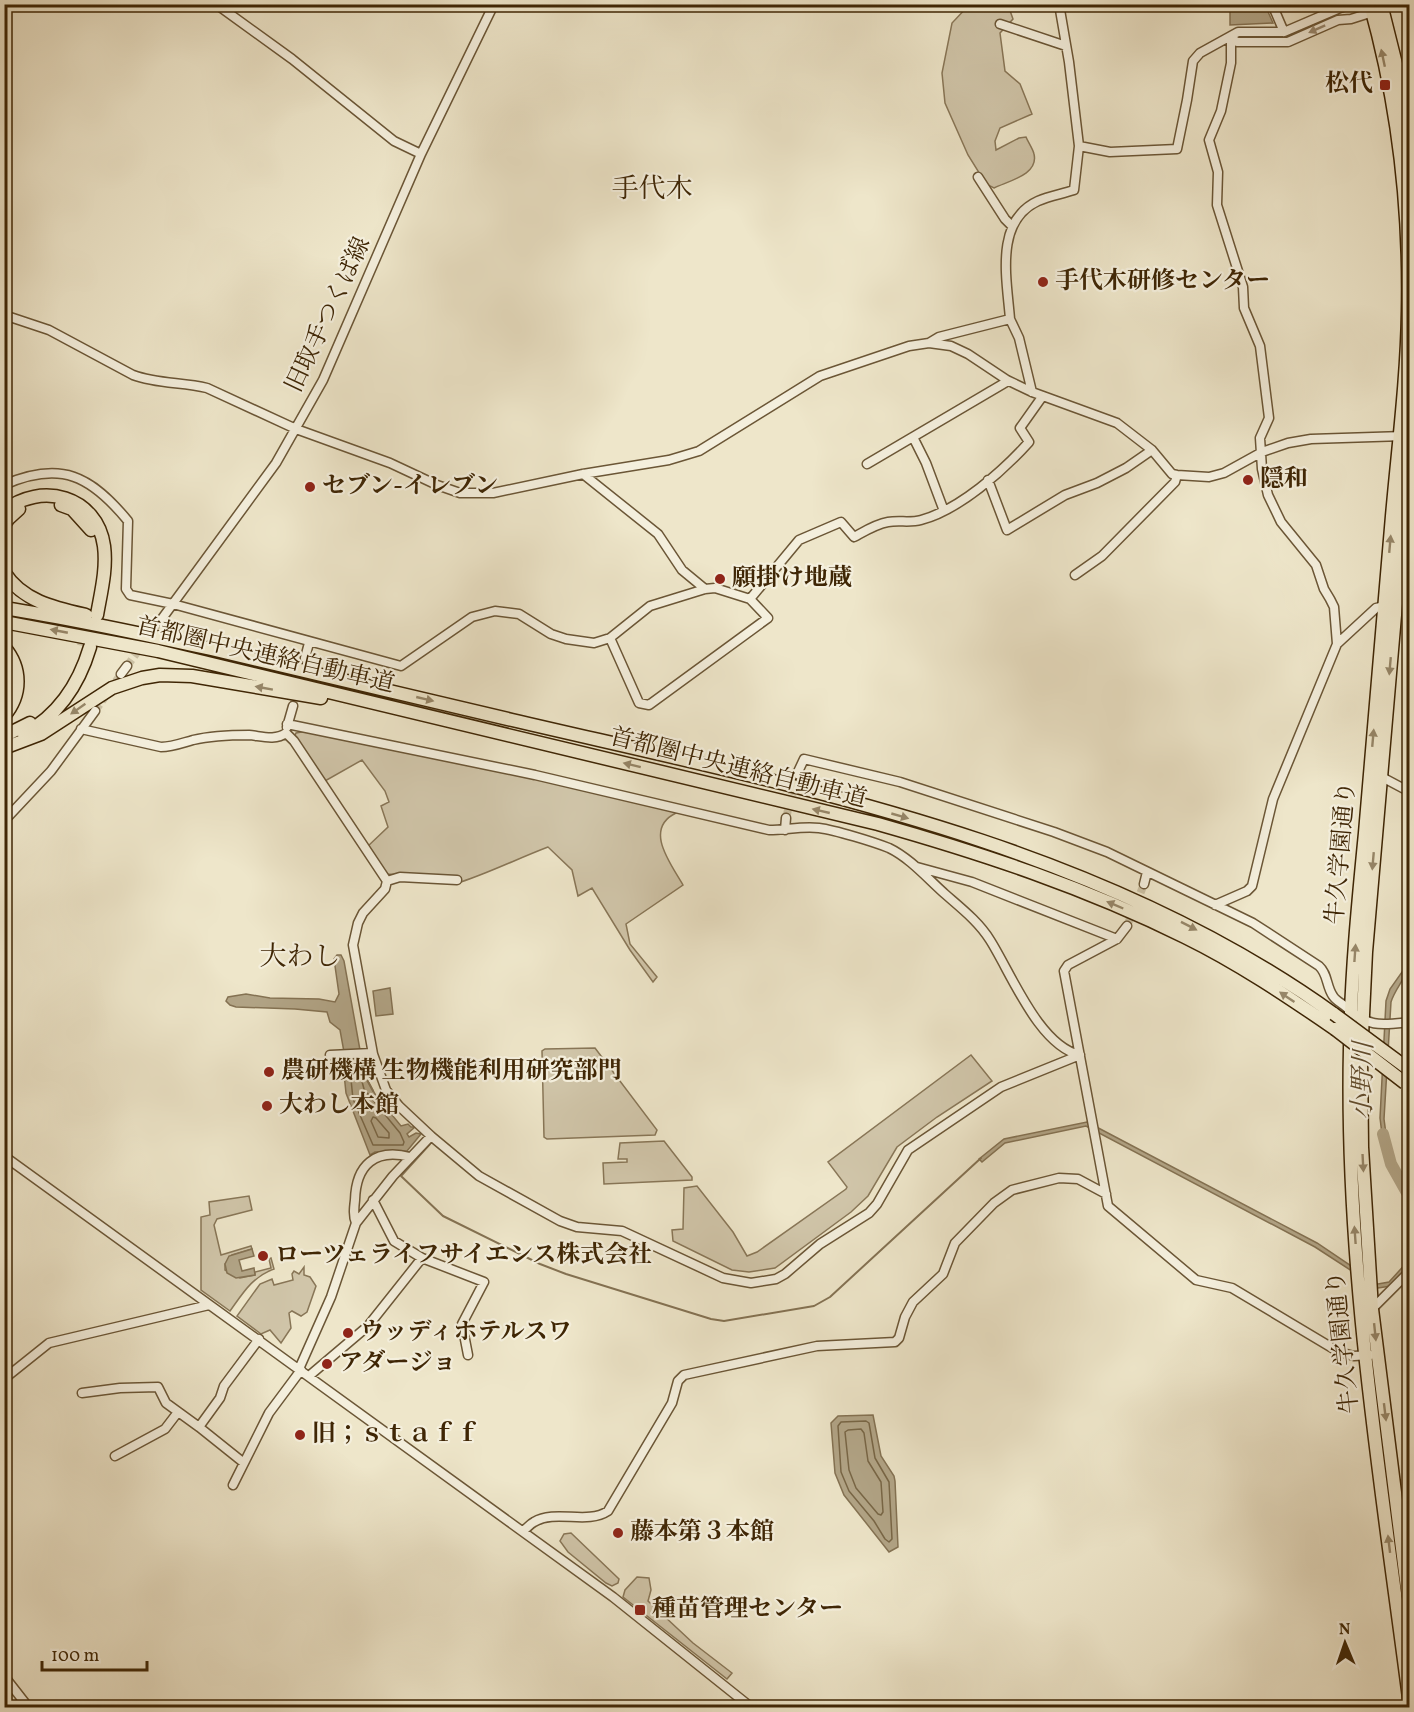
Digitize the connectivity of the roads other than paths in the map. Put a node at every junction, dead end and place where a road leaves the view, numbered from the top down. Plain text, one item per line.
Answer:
1 (216, 4) edge
2 (494, 4) edge
3 (1059, 4) edge
4 (1272, 4) edge
5 (1354, 4) edge
6 (1375, 7) edge
7 (1000, 24) dead end
8 (1284, 32) junction
9 (1231, 37) junction
10 (1066, 46) junction
11 (1406, 137) edge
12 (1078, 146) junction
13 (422, 154) junction
14 (978, 177) dead end
15 (1012, 226) junction
16 (4, 315) edge
17 (1010, 319) junction
18 (929, 343) junction
19 (1008, 381) junction
20 (1032, 392) junction
21 (1042, 397) junction
22 (296, 429) junction
23 (1406, 432) edge
24 (913, 436) junction
25 (1152, 450) junction
26 (1262, 452) junction
27 (867, 464) dead end
28 (583, 474) junction
29 (1177, 475) junction
30 (988, 480) junction
31 (4, 485) edge
32 (4, 511) edge
33 (944, 512) junction
34 (4, 525) edge
35 (4, 572) edge
36 (1075, 575) dead end
37 (1404, 578) edge
38 (705, 589) junction
39 (750, 599) junction
40 (173, 604) junction
41 (1390, 605) junction
42 (4, 608) edge
43 (160, 620) tunnel mouth
44 (4, 622) edge
45 (610, 638) junction
46 (309, 643) junction
47 (1337, 644) junction
48 (4, 647) edge
49 (305, 658) tunnel mouth
50 (127, 666) tunnel mouth
51 (286, 666) junction
52 (121, 674) tunnel mouth
53 (293, 706) tunnel mouth
54 (94, 711) tunnel mouth
55 (4, 716) edge
56 (426, 716) junction
57 (286, 728) junction
58 (81, 729) junction
59 (4, 736) edge
60 (4, 743) edge
61 (4, 748) edge
62 (1375, 773) junction
63 (796, 774) dead end
64 (1410, 792) edge
65 (786, 818) tunnel mouth
66 (4, 821) edge
67 (785, 830) junction
68 (914, 866) junction
69 (1148, 872) junction
70 (457, 880) dead end
71 (387, 881) junction
72 (1144, 884) tunnel mouth
73 (1215, 905) junction
74 (1127, 926) tunnel mouth
75 (1117, 939) junction
76 (1351, 1011) junction
77 (1362, 1020) junction
78 (1410, 1023) edge
79 (369, 1053) junction
80 (330, 1054) dead end
81 (1080, 1055) junction
82 (1408, 1077) edge
83 (431, 1136) junction
84 (4, 1156) edge
85 (410, 1157) junction
86 (1106, 1194) junction
87 (373, 1200) junction
88 (356, 1223) junction
89 (422, 1258) junction
90 (1410, 1271) edge
91 (209, 1305) junction
92 (1372, 1309) junction
93 (258, 1339) junction
94 (468, 1355) dead end
95 (1372, 1355) junction
96 (303, 1372) junction
97 (4, 1379) edge
98 (82, 1393) dead end
99 (178, 1412) junction
100 (199, 1427) junction
101 (115, 1456) dead end
102 (244, 1463) junction
103 (233, 1485) dead end
104 (523, 1531) junction
105 (1410, 1612) edge
106 (4, 1676) edge
107 (1410, 1706) edge
108 (29, 1707) edge
109 (752, 1707) edge

1 - 13 street
2 - 13 street, 旧取手つくば線
3 - 10 street
4 - 8 street
5 - 8 street
6 -> 9 street
6 - 11 highway, 牛久学園通り
7 - 10 street
8 - 9 street
9 - 12 street
9 - 26 street
10 - 12 street
11 - 23 highway, 牛久学園通り
12 - 15 street
13 - 22 street, 旧取手つくば線
14 - 15 street
15 - 17 street
16 - 22 street
17 - 18 street
17 - 20 street
18 - 19 street
18 - 28 street
19 - 20 street
19 - 24 street
20 - 21 street
21 - 25 street
21 - 30 street
22 - 28 street
22 - 40 street, 旧取手つくば線
23 - 26 street
23 - 37 highway, 牛久学園通り
41 -> 23 highway, 牛久学園通り
24 - 27 street
24 - 33 street
25 - 29 street
25 - 30 street
26 - 29 street
26 - 47 street
28 - 38 street
29 - 36 street
30 - 33 street
31 - 40 street
32 - 34 highway
33 - 39 street
35 - 51 highway
37 - 41 highway, 牛久学園通り
38 - 39 street
38 - 45 street
39 - 45 street
40 - 43 street, 旧取手つくば線
40 - 46 street
41 - 47 street
41 - 62 highway, 牛久学園通り
42 - 51 highway, 首都圏中央連絡自動車道
56 -> 44 highway, 首都圏中央連絡自動車道
45 - 46 street
46 - 49 street
47 - 73 street
48 - 55 highway
50 - 52 street
51 -> 82 highway, 首都圏中央連絡自動車道, bridge
53 - 57 street
54 - 58 street
56 -> 61 highway
82 -> 56 highway, 首都圏中央連絡自動車道, bridge
57 - 58 street
57 - 67 street
57 - 71 street
58 - 66 street
59 - 60 highway
62 - 64 street
76 -> 62 highway, 牛久学園通り
62 -> 77 highway, 牛久学園通り
63 - 69 street
65 - 67 street
67 - 68 street
68 - 75 street
68 - 81 street
69 - 72 street
69 - 73 street
70 - 71 street
71 - 79 street
73 - 76 street
74 - 75 street
75 - 81 street
76 - 77 street
95 -> 76 highway, 牛久学園通り
77 - 78 street
77 -> 92 highway, 牛久学園通り
79 - 80 street
79 - 83 street
81 - 83 street
81 - 86 street
83 - 85 street
84 - 91 street
85 - 87 street
85 - 88 street
86 - 95 street
86 - 104 street
87 - 88 street
87 - 89 street
88 - 96 street
89 - 94 street
89 - 96 street
90 - 92 street
91 - 93 street
91 - 97 street
92 -> 95 highway, 牛久学園通り
93 - 96 street
93 - 100 street
95 -> 105 highway, 牛久学園通り
107 -> 95 highway, 牛久学園通り
96 - 102 street
96 - 104 street
98 - 99 street
99 - 100 street
99 - 101 street
100 - 102 street
102 - 103 street
104 - 109 street
106 - 108 street

